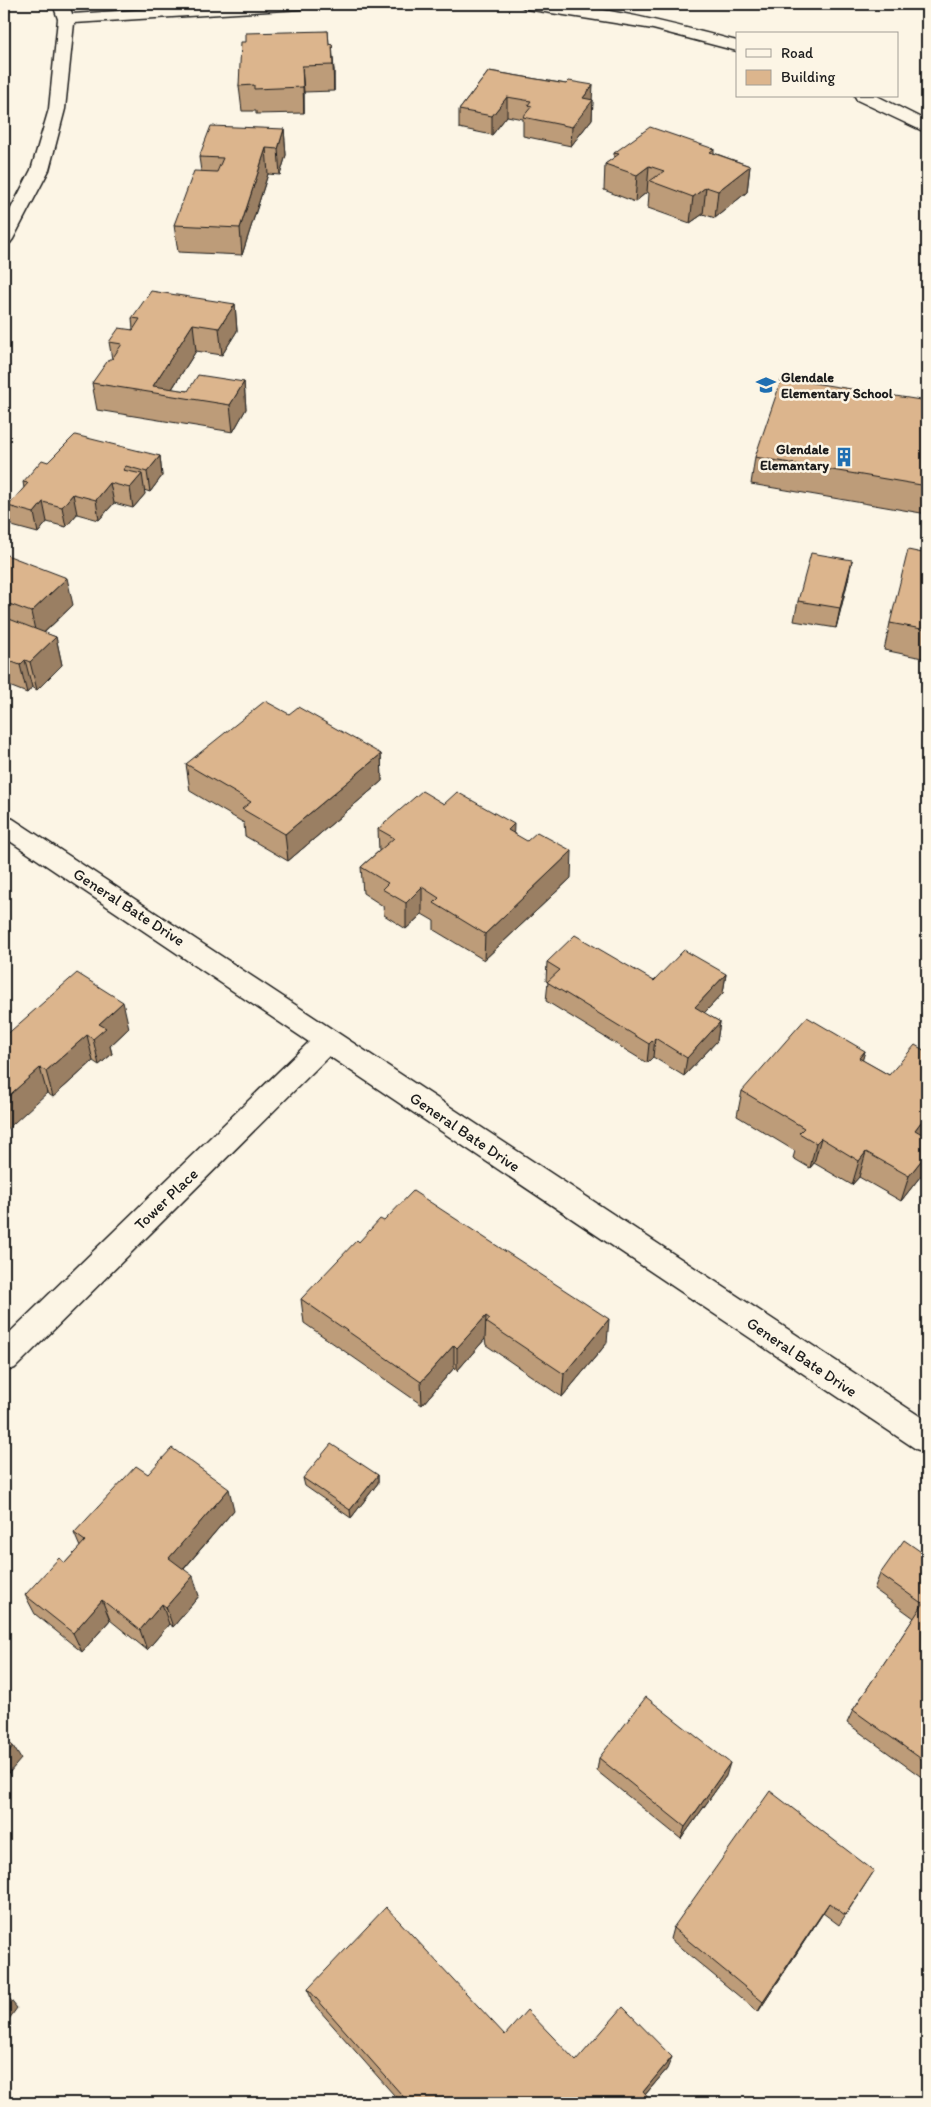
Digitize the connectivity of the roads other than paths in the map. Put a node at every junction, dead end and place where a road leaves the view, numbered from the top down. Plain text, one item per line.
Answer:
1 (301, 4) edge
2 (526, 4) edge
3 (63, 12) edge
4 (736, 46) edge
5 (867, 98) edge
6 (927, 128) edge
7 (4, 239) edge
8 (4, 825) edge
9 (328, 1040) junction
10 (4, 1358) edge
11 (927, 1439) edge

1 - 3 street
2 - 4 street
3 - 7 street
5 - 6 street
8 - 9 street, General Bate Drive
9 - 10 street, Tower Place
9 - 11 street, General Bate Drive

